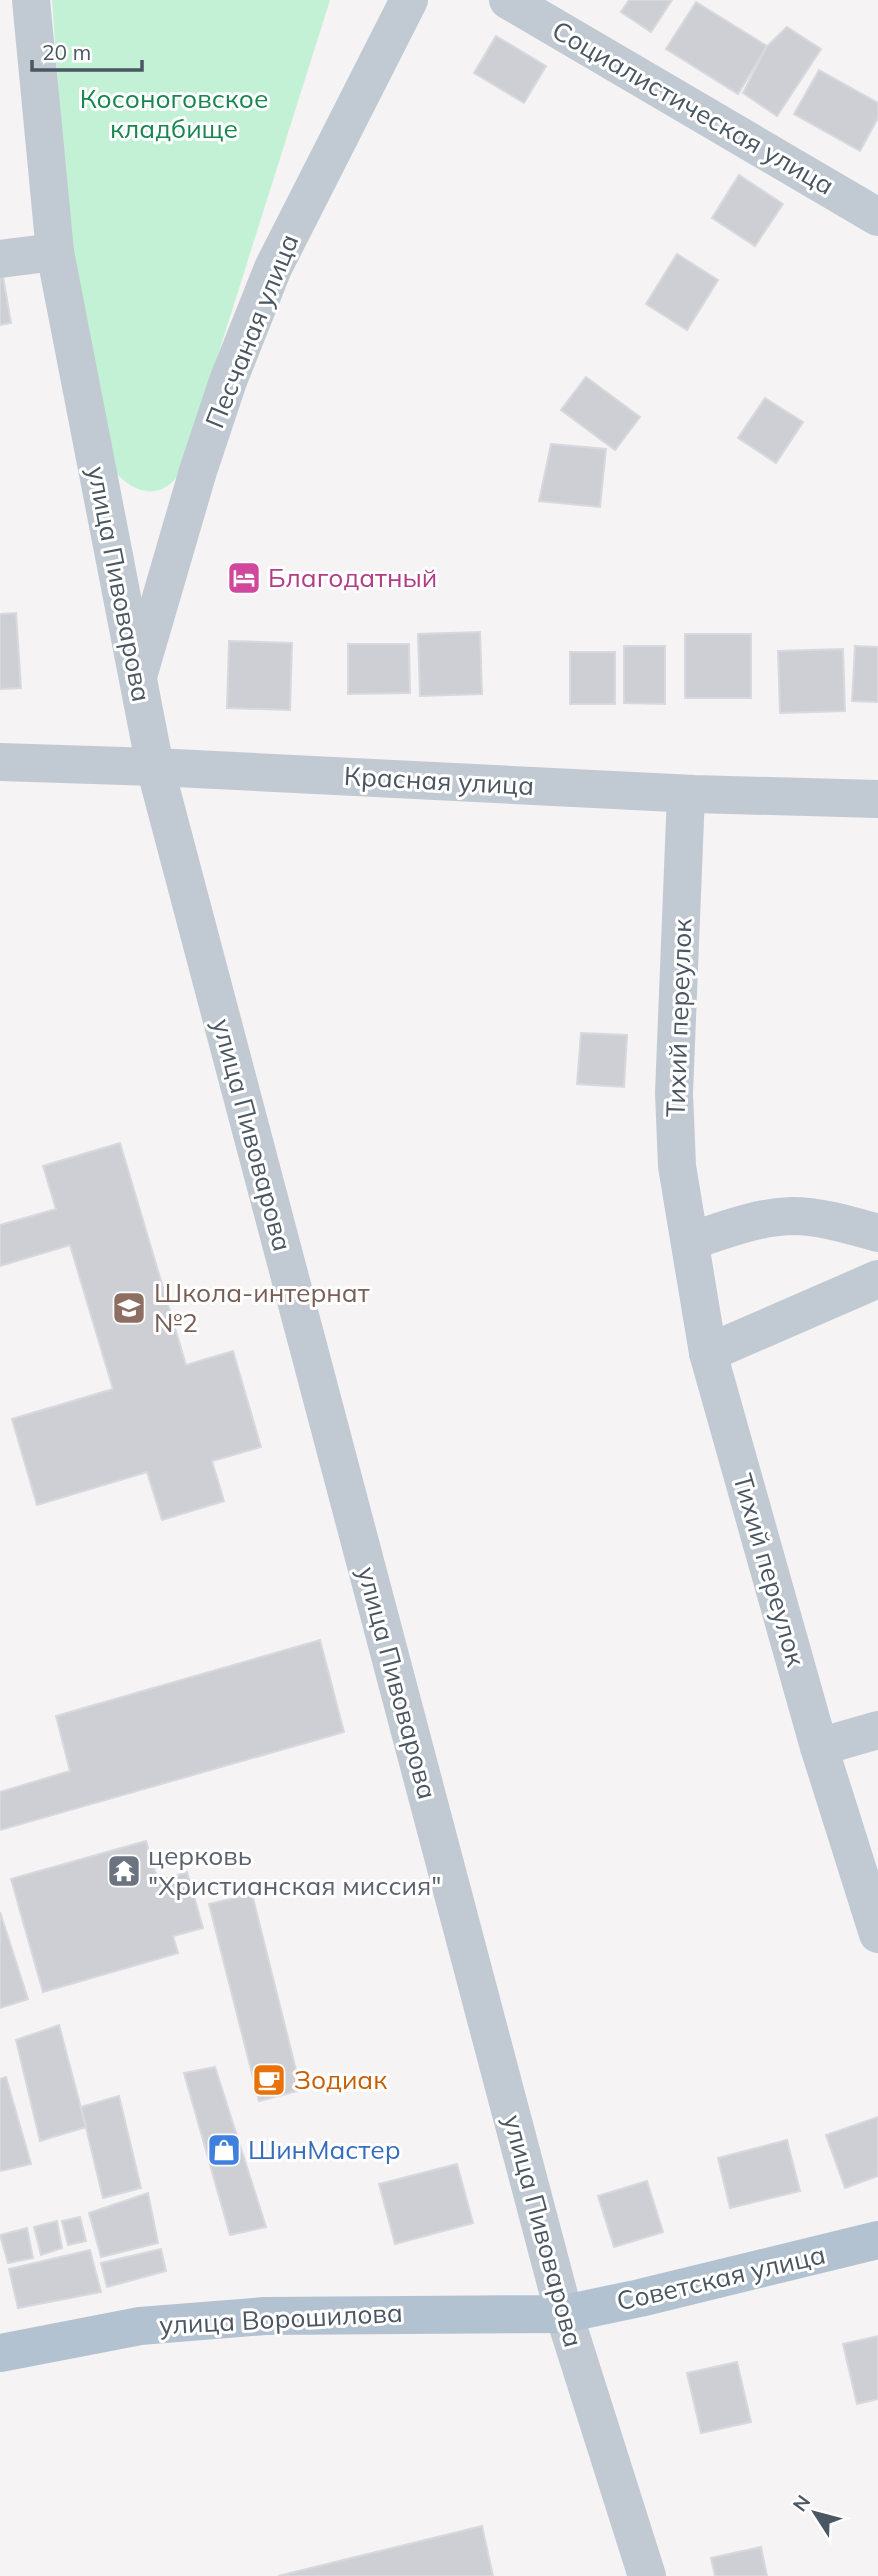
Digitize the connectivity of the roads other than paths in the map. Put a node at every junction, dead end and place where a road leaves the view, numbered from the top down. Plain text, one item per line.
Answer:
1 (31, 0) edge
2 (409, 0) edge
3 (508, 0) edge
4 (878, 217) edge
5 (55, 252) junction
6 (0, 258) edge
7 (138, 678) junction
8 (0, 762) edge
9 (155, 767) junction
10 (686, 794) junction
11 (878, 799) edge
12 (878, 1234) edge
13 (690, 1241) junction
14 (878, 1279) edge
15 (708, 1353) junction
16 (878, 1730) edge
17 (819, 1747) junction
18 (878, 1934) edge
19 (878, 2240) edge
20 (564, 2314) junction
21 (0, 2353) edge
22 (647, 2576) edge

1 - 5 street, улица Пивоварова
2 - 7 street, Песчаная улица
3 - 4 street, Социалистическая улица
5 - 6 street
5 - 7 street, улица Пивоварова
7 - 9 street, улица Пивоварова
8 - 9 street, Красная улица
9 - 10 street, Красная улица
9 - 20 street, улица Пивоварова
10 - 11 street, Красная улица
10 - 13 street, Тихий переулок
12 - 13 street
13 - 15 street, Тихий переулок
14 - 15 street
15 - 17 street, Тихий переулок
16 - 17 street
17 - 18 street, Тихий переулок
19 - 20 main road, Советская улица
20 - 21 main road, улица Ворошилова
20 - 22 street, улица Пивоварова

